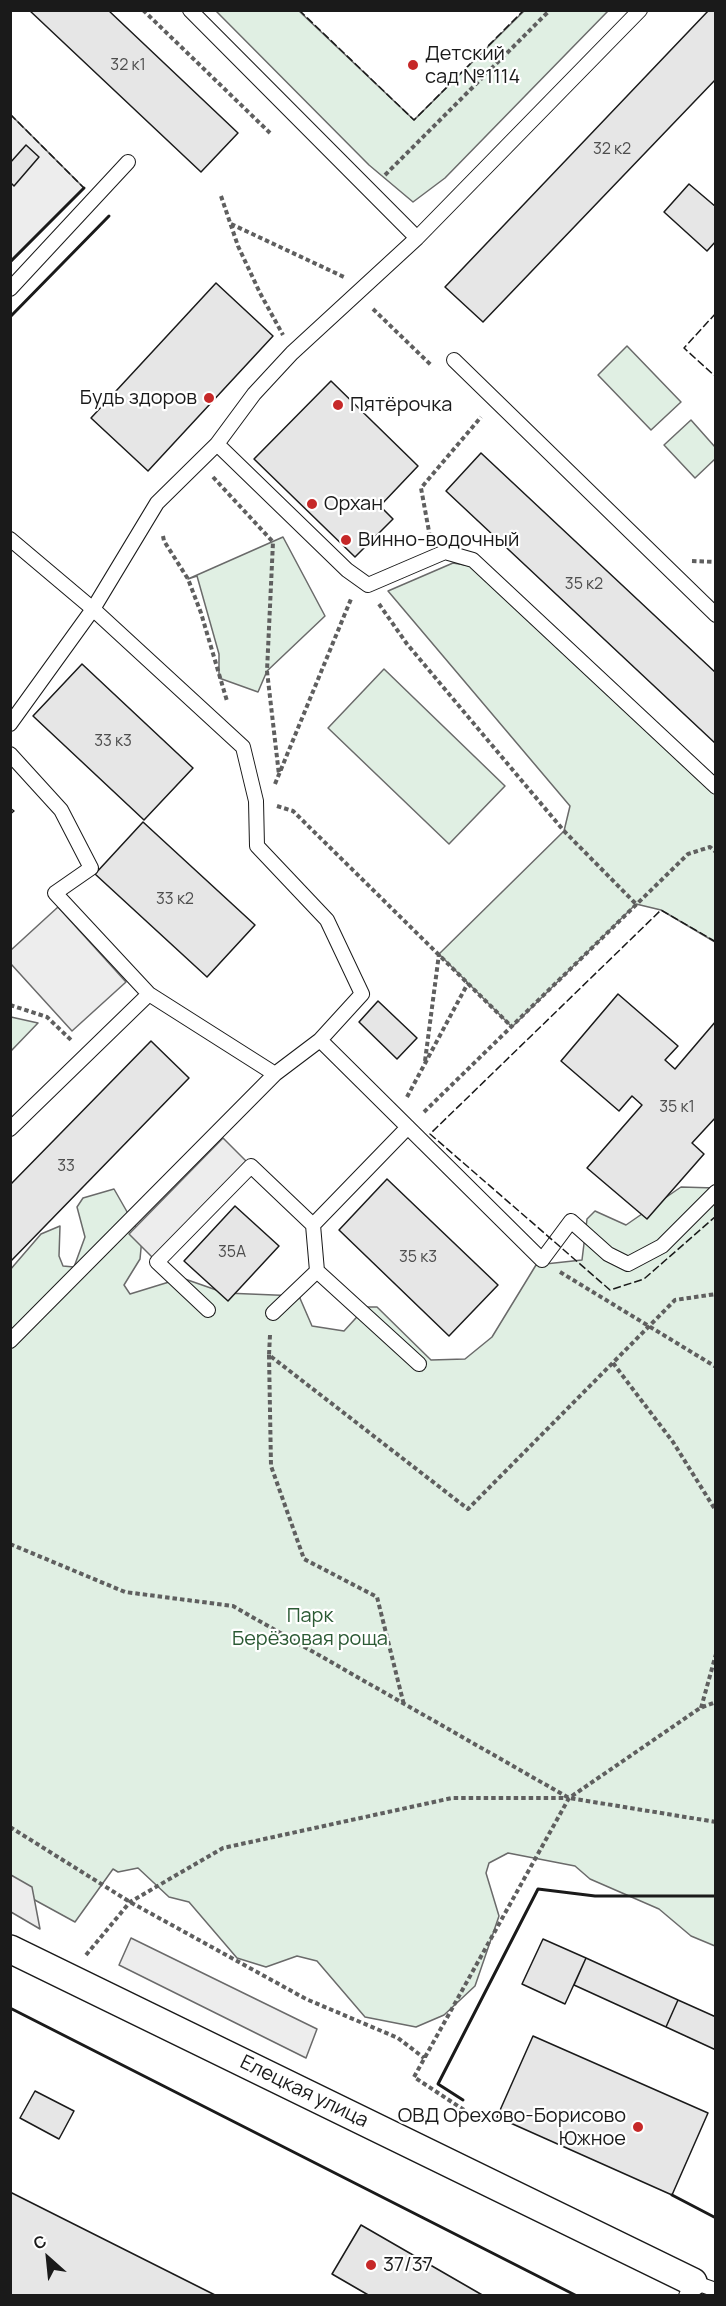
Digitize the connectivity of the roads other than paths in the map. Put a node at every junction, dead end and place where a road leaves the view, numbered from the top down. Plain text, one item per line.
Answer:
1 (640, 10) edge
2 (193, 11) edge
3 (128, 162) dead end
4 (417, 238) junction
5 (10, 289) edge
6 (454, 360) dead end
7 (217, 444) junction
8 (10, 539) edge
9 (93, 609) junction
10 (716, 615) edge
11 (10, 724) edge
12 (10, 754) edge
13 (716, 787) edge
14 (149, 994) junction
15 (320, 1040) junction
16 (275, 1074) junction
17 (408, 1127) junction
18 (10, 1129) edge
19 (716, 1192) edge
20 (313, 1225) junction
21 (317, 1271) junction
22 (208, 1310) dead end
23 (273, 1313) road end
24 (10, 1341) edge
25 (419, 1365) dead end
26 (10, 1949) edge
27 (698, 2289) edge

1 - 4 lane
2 - 4 lane
3 - 5 lane
4 - 7 lane
6 - 10 lane
7 - 9 lane
7 - 13 lane
8 - 9 lane
9 - 11 lane
9 - 15 lane
12 - 14 lane
14 - 16 lane
14 - 18 lane
15 - 16 lane
15 - 17 lane
16 - 24 lane
17 - 19 lane
17 - 20 lane
20 - 21 lane
20 - 22 lane
21 - 23 lane
21 - 25 lane
26 - 27 street, Елецкая улица

